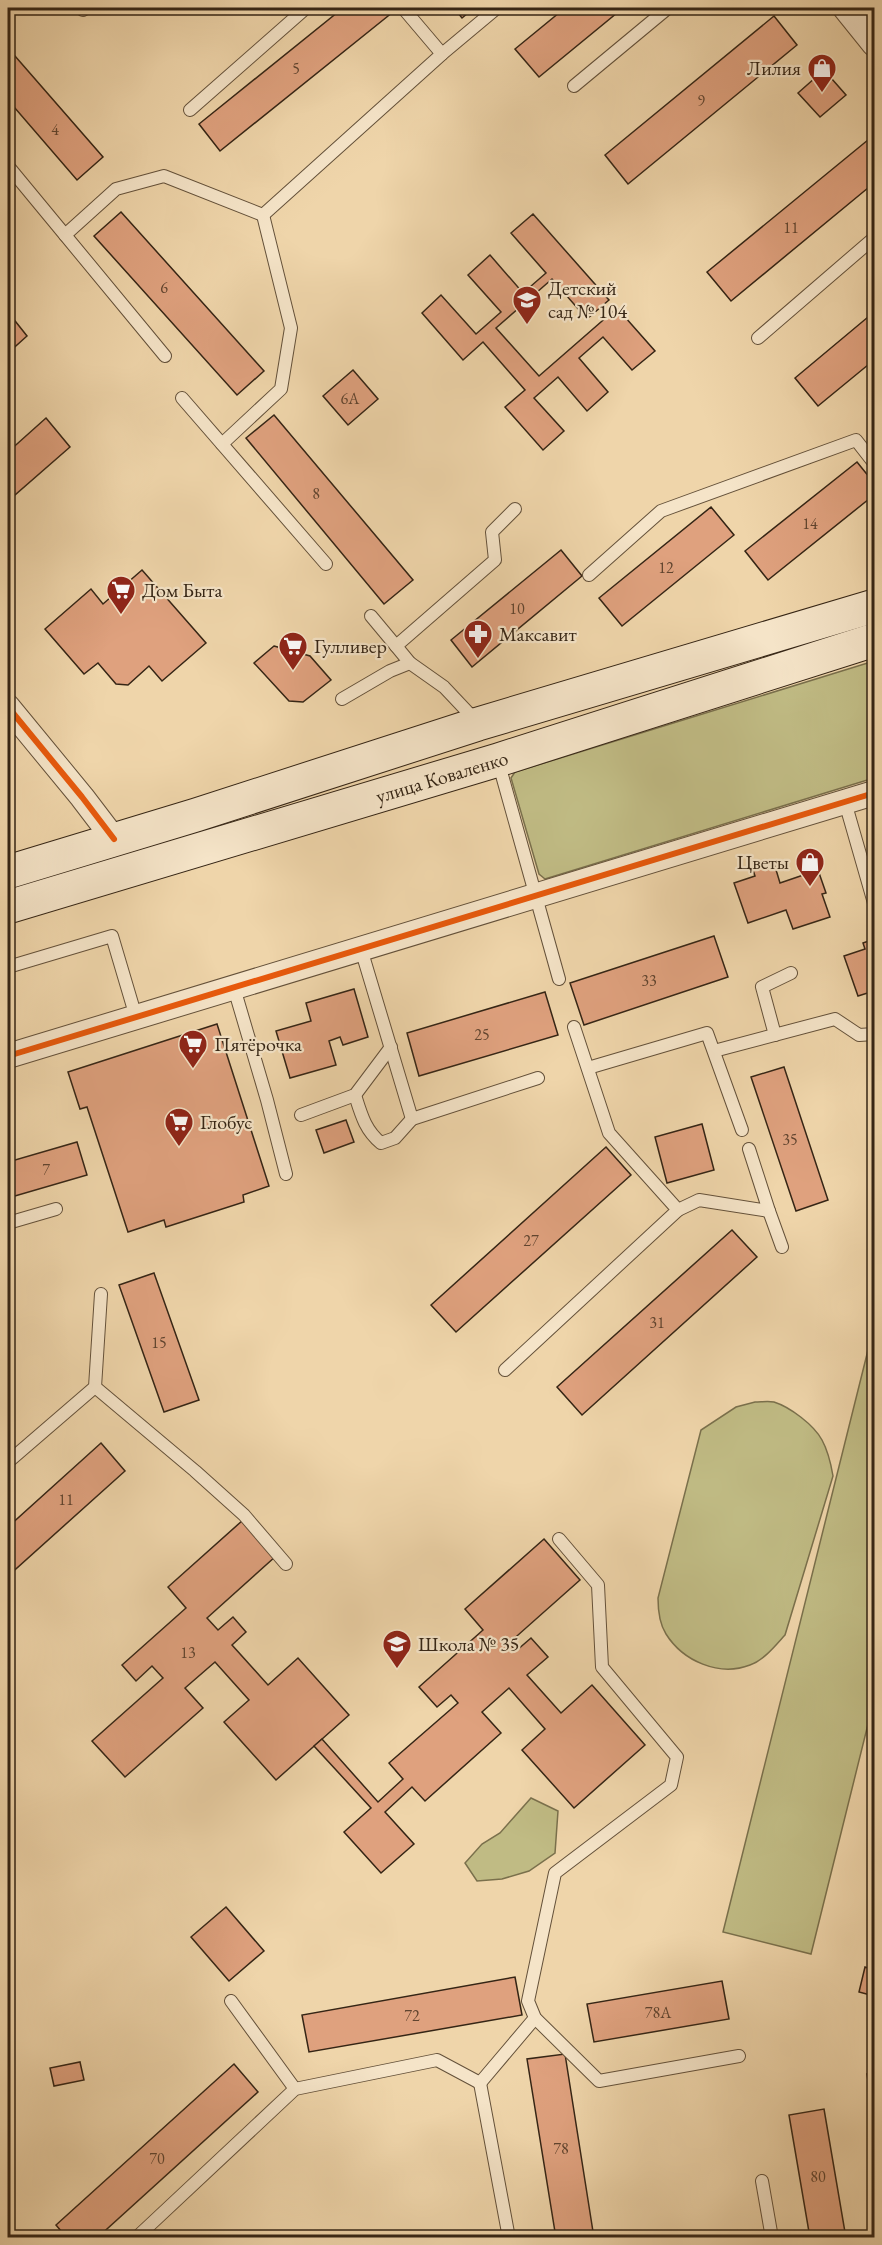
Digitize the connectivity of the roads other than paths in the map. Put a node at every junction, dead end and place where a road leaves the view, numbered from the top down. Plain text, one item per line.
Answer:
1 (306, 8) edge
2 (403, 8) edge
3 (497, 8) edge
4 (668, 8) edge
5 (845, 8) edge
6 (874, 44) edge
7 (442, 54) junction
8 (574, 86) dead end
9 (190, 110) dead end
10 (8, 166) edge
11 (263, 214) junction
12 (65, 235) junction
13 (874, 238) edge
14 (758, 338) dead end
15 (165, 356) dead end
16 (183, 398) dead end
17 (222, 444) junction
18 (874, 463) edge
19 (515, 509) dead end
20 (326, 564) dead end
21 (589, 575) dead end
22 (874, 606) edge
23 (371, 616) dead end
24 (874, 640) edge
25 (396, 646) junction
26 (410, 663) junction
27 (342, 699) dead end
28 (8, 707) edge
29 (478, 724) junction
30 (498, 760) junction
31 (874, 794) edge
32 (845, 802) junction
33 (114, 840) junction
34 (8, 872) edge
35 (124, 872) junction
36 (537, 897) junction
37 (874, 903) edge
38 (8, 907) edge
39 (361, 949) junction
40 (8, 967) edge
41 (791, 973) dead end
42 (559, 980) dead end
43 (234, 988) junction
44 (136, 1017) junction
45 (574, 1027) dead end
46 (874, 1034) edge
47 (775, 1035) junction
48 (391, 1047) junction
49 (714, 1051) junction
50 (8, 1056) edge
51 (588, 1068) junction
52 (538, 1078) dead end
53 (355, 1095) junction
54 (301, 1115) dead end
55 (412, 1119) junction
56 (742, 1130) dead end
57 (749, 1149) dead end
58 (286, 1174) dead end
59 (56, 1209) dead end
60 (678, 1210) junction
61 (769, 1211) junction
62 (8, 1223) edge
63 (782, 1248) dead end
64 (101, 1294) dead end
65 (506, 1370) dead end
66 (95, 1387) junction
67 (8, 1462) edge
68 (558, 1539) dead end
69 (286, 1564) dead end
70 (231, 2001) dead end
71 (535, 2018) junction
72 (739, 2056) dead end
73 (480, 2084) junction
74 (295, 2089) junction
75 (762, 2181) dead end
76 (136, 2238) edge
77 (509, 2238) edge
78 (772, 2238) edge

1 - 9 lane
2 - 7 lane
3 - 7 lane
4 - 8 lane
5 - 6 street
7 - 11 lane
10 - 12 lane
11 - 12 lane
11 - 17 lane
12 - 15 lane
13 - 14 lane
16 - 17 lane
17 - 20 lane
18 - 21 lane
19 - 25 lane
22 - 29 main road, улица Коваленко
23 - 25 lane
24 - 30 main road, улица Коваленко
25 - 26 lane
26 - 27 lane
26 - 29 lane
28 - 33 street
29 - 30 main road
29 - 33 main road, улица Коваленко
30 - 35 main road, улица Коваленко
30 - 36 lane
31 - 32 street
32 - 36 street
32 - 37 lane
33 - 34 main road, улица Коваленко
33 - 35 main road
35 - 38 main road, улица Коваленко
36 - 39 street
36 - 42 lane
39 - 43 street
39 - 48 lane
40 - 44 lane
41 - 47 lane
43 - 44 street
43 - 58 lane
44 - 50 street
45 - 51 lane
46 - 47 lane
47 - 49 lane
48 - 53 lane
48 - 55 lane
49 - 51 lane
49 - 56 lane
51 - 60 lane
52 - 55 lane
53 - 54 lane
53 - 55 lane
57 - 61 lane
59 - 62 lane
60 - 61 lane
60 - 65 lane
61 - 63 lane
64 - 66 lane
66 - 67 lane
66 - 69 lane
68 - 71 lane
70 - 74 lane
71 - 72 lane
71 - 73 lane
73 - 74 lane
73 - 77 lane
74 - 76 lane
75 - 78 lane

